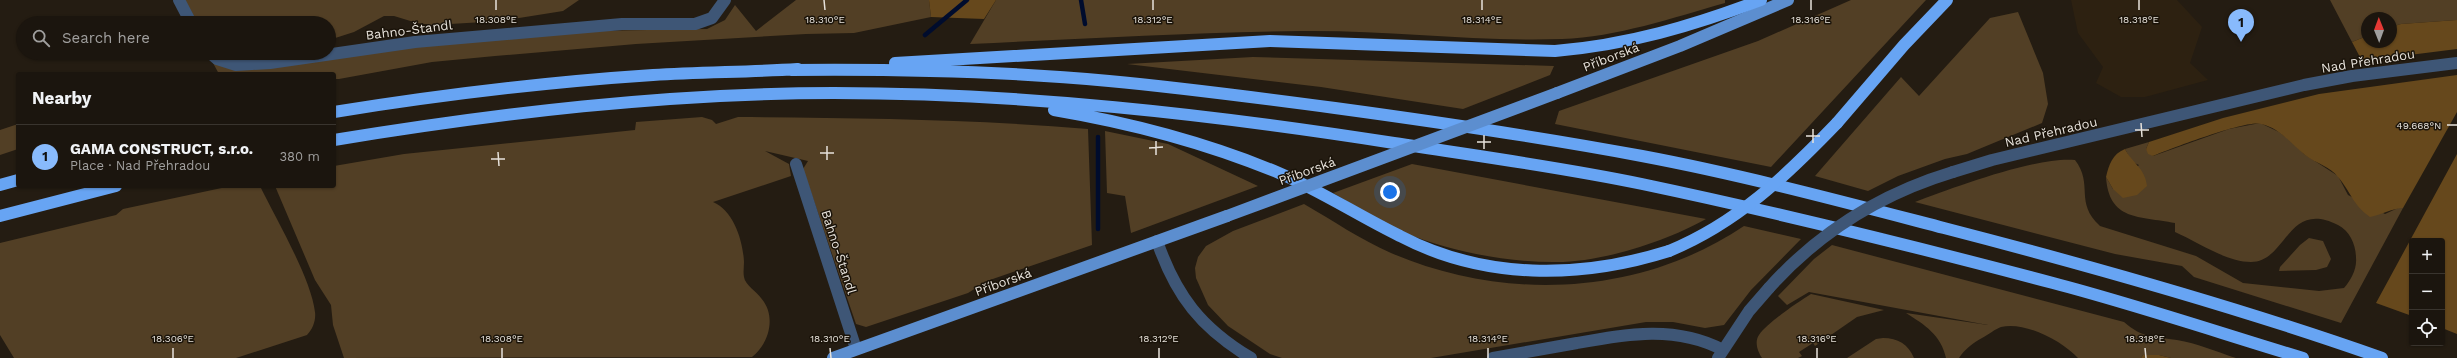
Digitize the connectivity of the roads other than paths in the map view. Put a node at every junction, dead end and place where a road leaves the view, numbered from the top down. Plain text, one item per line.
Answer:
1 (179, 0) edge
2 (726, 0) edge
3 (1761, 0) edge
4 (1788, 0) edge
5 (1947, 0) edge
6 (187, 16) edge
7 (336, 53) edge
8 (220, 60) edge
9 (291, 60) edge
10 (2457, 63) edge
11 (791, 70) junction
12 (936, 95) junction
13 (336, 112) edge
14 (336, 140) edge
15 (796, 164) dead end
16 (16, 181) edge
17 (0, 185) edge
18 (108, 188) edge
19 (0, 216) edge
20 (1157, 241) junction
21 (856, 349) junction
22 (1720, 354) edge
23 (833, 358) edge
24 (1251, 358) edge
25 (1493, 358) edge
26 (2303, 358) edge
27 (2382, 358) edge

1 - 6 street
2 - 7 street, Bahno-Štandl
3 - 11 highway
4 - 20 main road, Příborská, bridge
5 - 12 highway, bridge
8 - 9 street, Bahno-Štandl
10 - 22 street, Nad Přehradou, bridge
11 - 13 highway
11 - 27 highway
12 - 14 highway
12 - 26 highway
15 - 21 street, Bahno-Štandl
16 - 17 highway
18 - 19 highway
20 - 21 main road, Příborská
20 - 24 street
21 - 23 main road, Příborská
22 - 25 street

